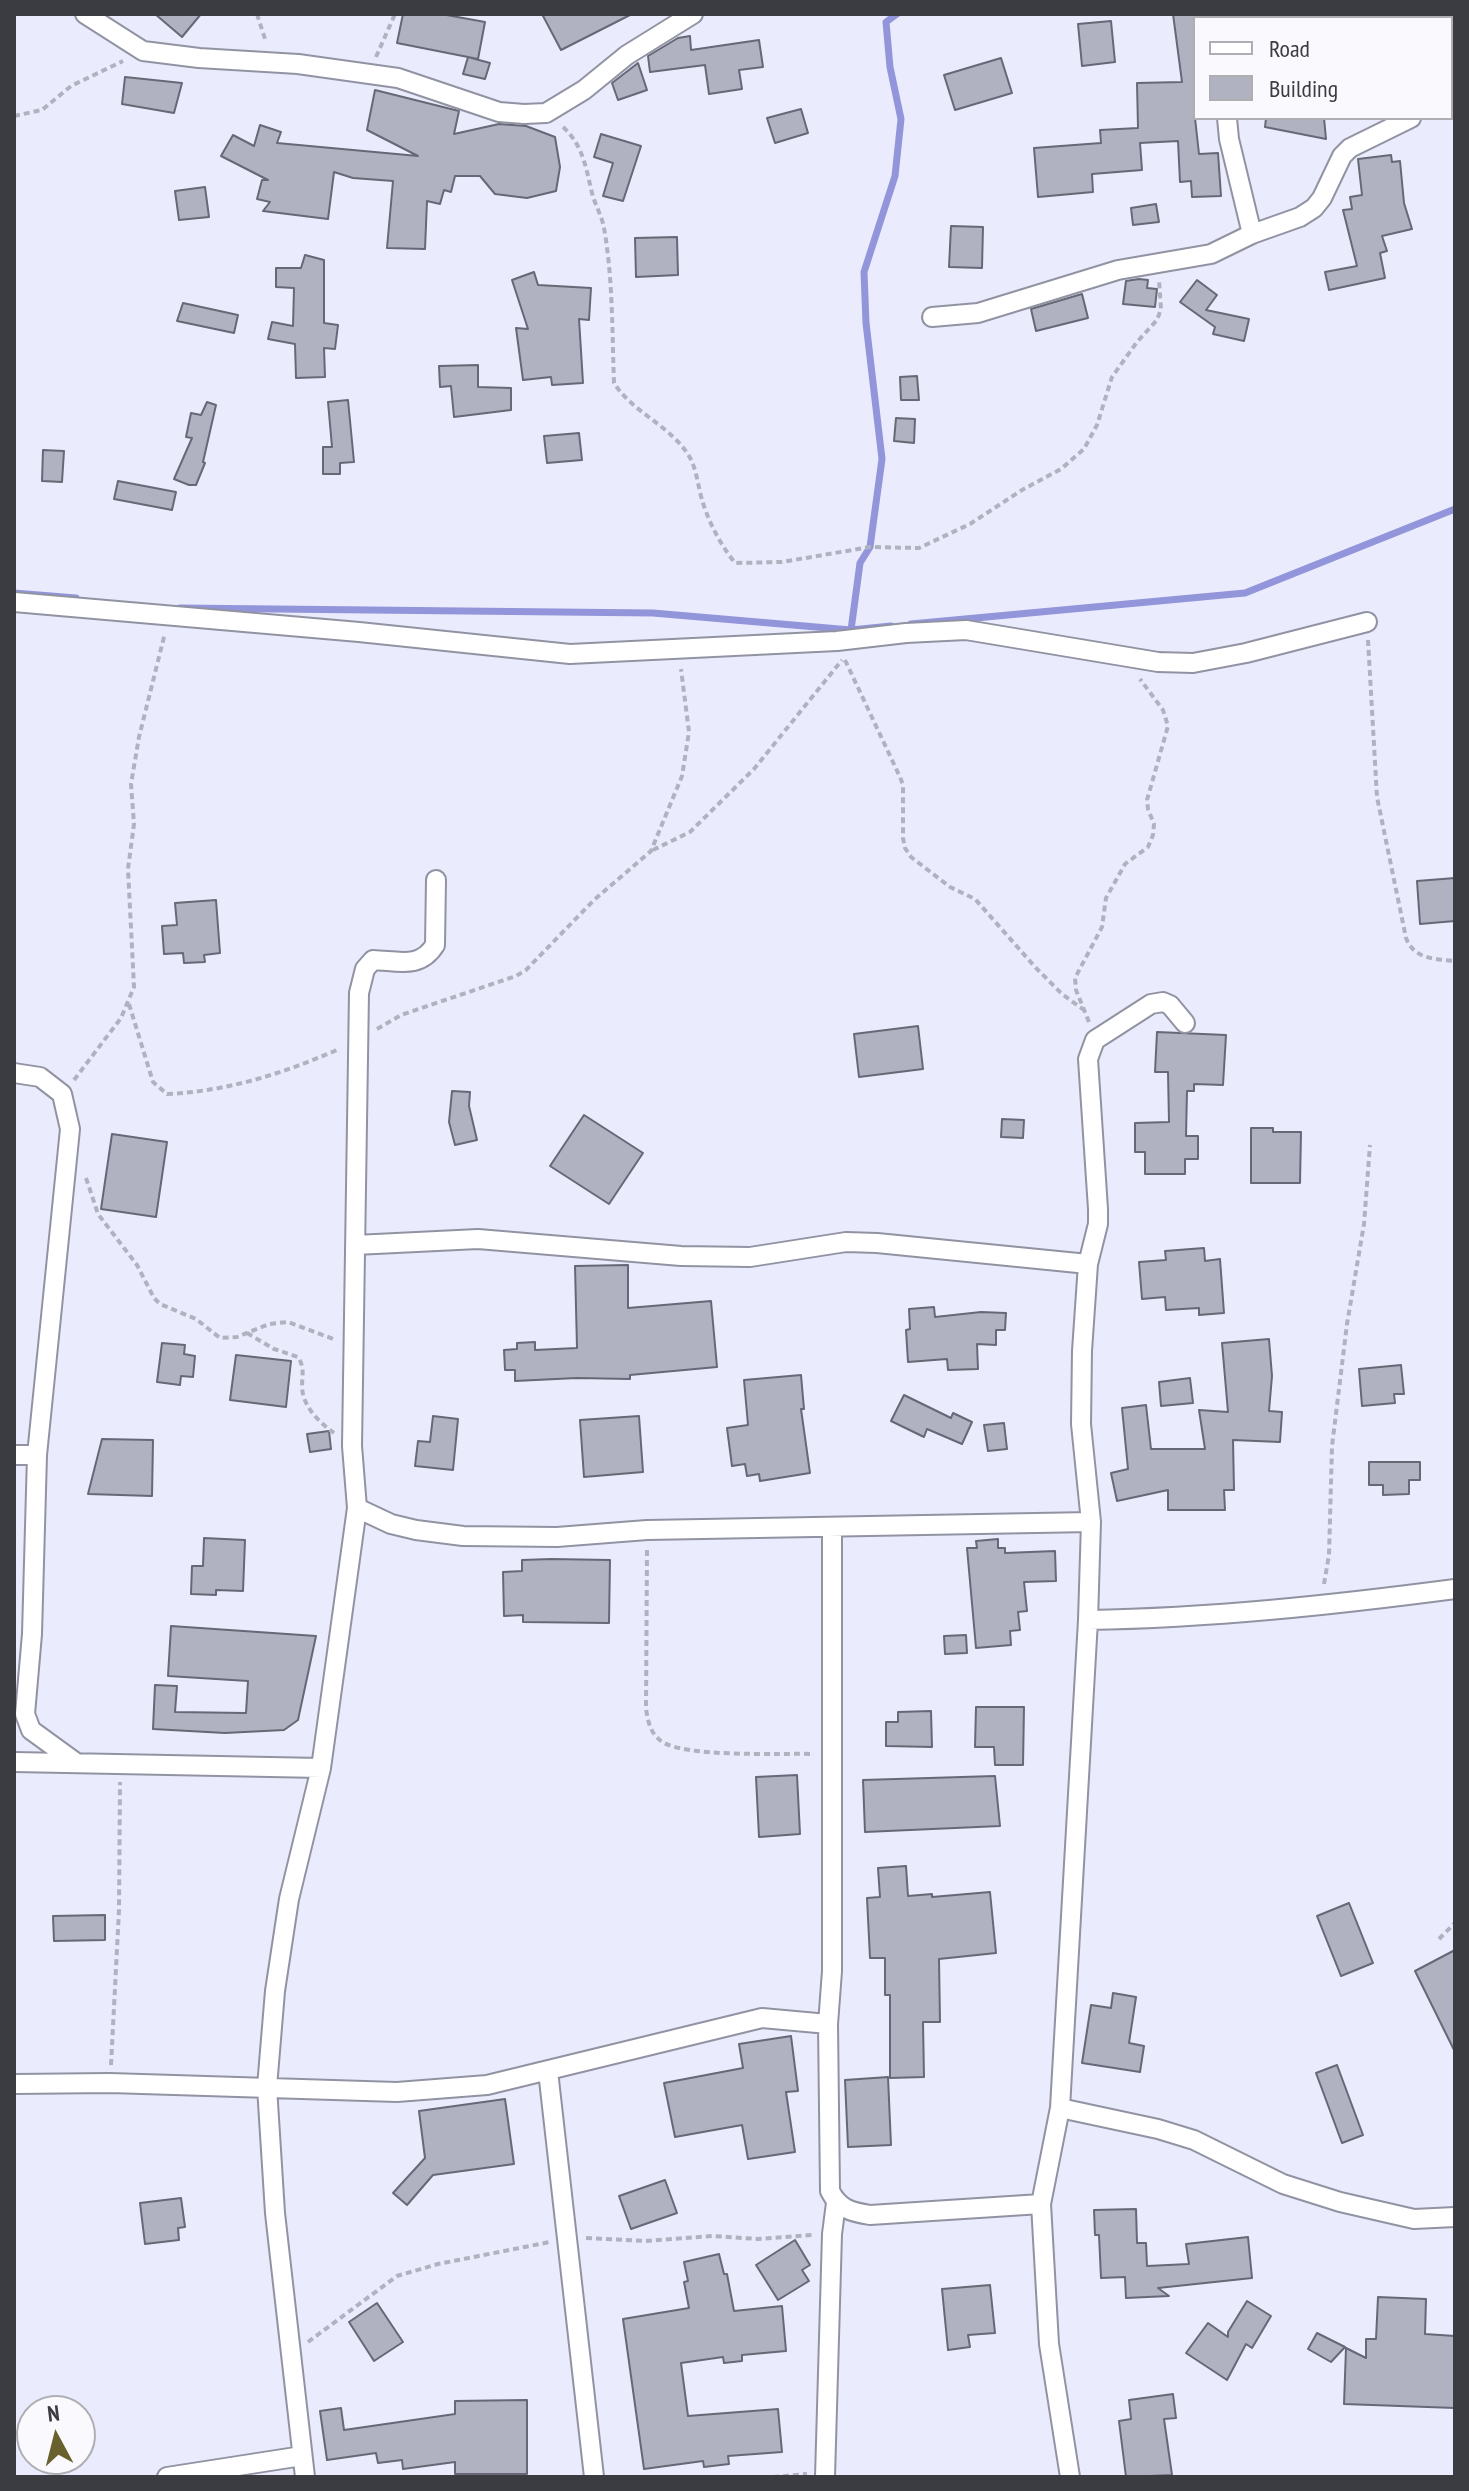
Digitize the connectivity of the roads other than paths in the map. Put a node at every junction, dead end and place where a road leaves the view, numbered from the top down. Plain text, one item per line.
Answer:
1 (85, 14) edge
2 (693, 14) edge
3 (1227, 120) edge
4 (1407, 120) edge
5 (1252, 234) junction
6 (932, 317) dead end
7 (14, 602) edge
8 (1367, 622) road end
9 (436, 880) dead end
10 (1185, 1023) dead end
11 (14, 1073) edge
12 (355, 1245) junction
13 (1088, 1264) junction
14 (14, 1455) edge
15 (37, 1455) junction
16 (357, 1508) junction
17 (1091, 1522) junction
18 (832, 1527) junction
19 (1455, 1589) edge
20 (1088, 1620) junction
21 (14, 1762) edge
22 (75, 1762) junction
23 (321, 1768) junction
24 (828, 2024) junction
25 (548, 2071) junction
26 (14, 2084) edge
27 (267, 2087) junction
28 (1060, 2108) junction
29 (836, 2203) junction
30 (1041, 2204) junction
31 (1455, 2217) edge
32 (302, 2456) junction
33 (825, 2475) edge
34 (167, 2477) edge
35 (305, 2477) edge
36 (594, 2477) edge
37 (1070, 2477) edge

1 - 2 street
3 - 5 street
4 - 5 street
5 - 6 street
7 - 8 street
9 - 12 street
10 - 13 street
11 - 15 street
12 - 13 street
12 - 16 street
13 - 17 street
14 - 15 street
15 - 22 street
16 - 18 street
16 - 23 street
17 - 18 street
17 - 20 street
18 - 24 street
19 - 20 street
20 - 28 street
21 - 22 street
22 - 23 street
23 - 27 street
24 - 25 street
24 - 29 street
25 - 27 street
25 - 36 street
26 - 27 street
27 - 32 street
28 - 30 street
28 - 31 street
29 - 30 street
29 - 33 street
30 - 37 street
32 - 34 street
32 - 35 street

